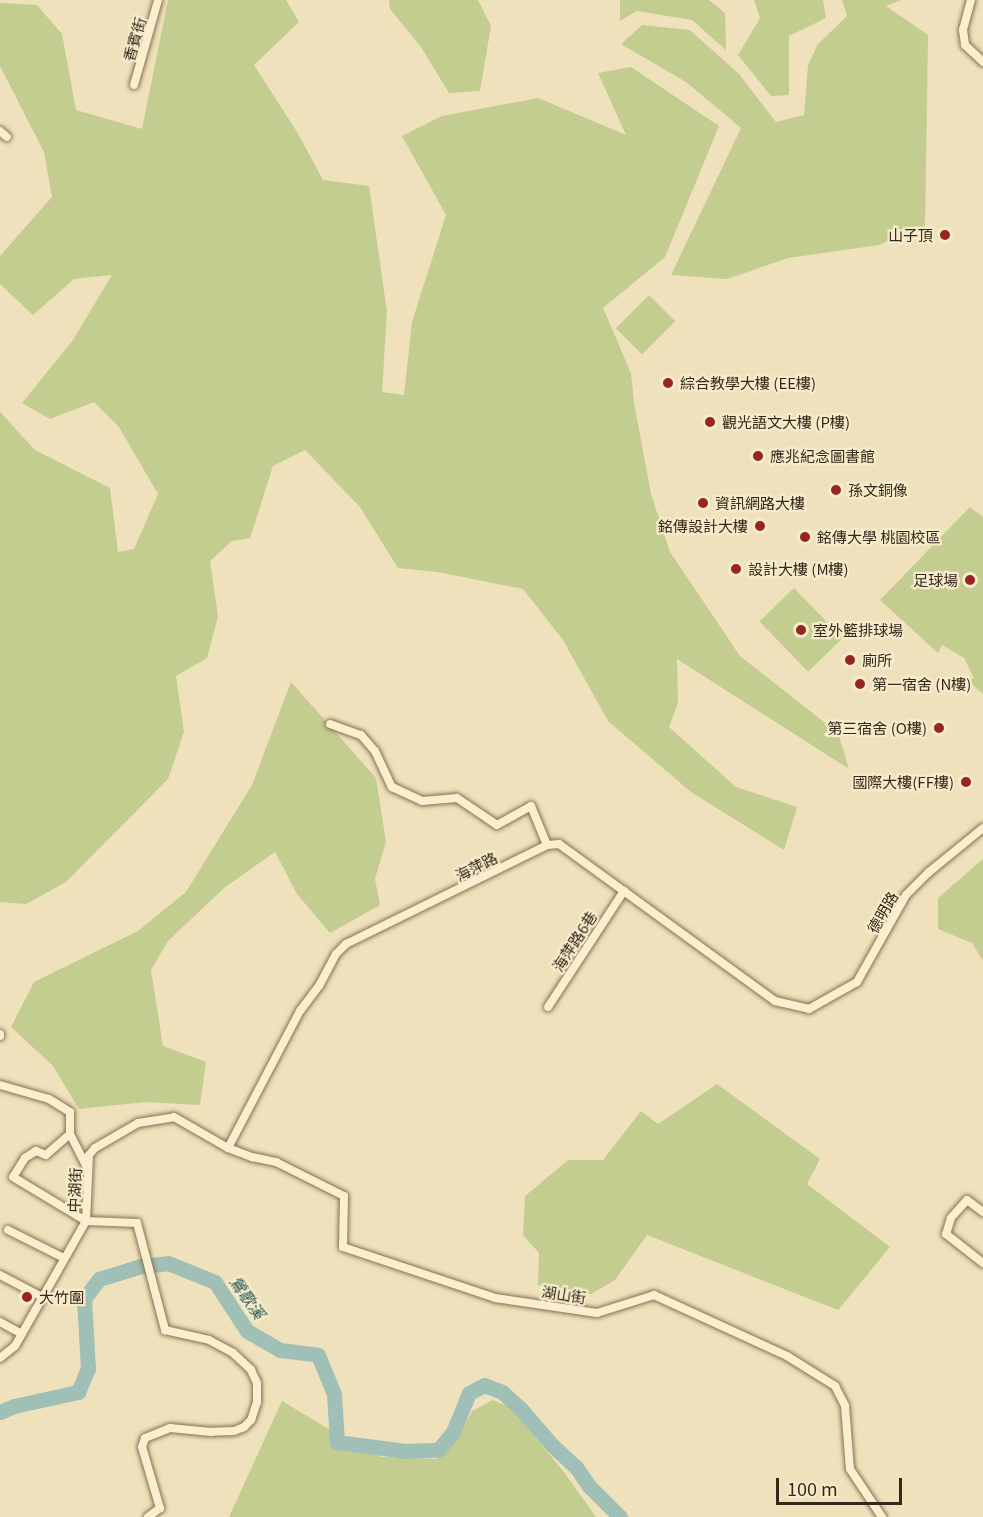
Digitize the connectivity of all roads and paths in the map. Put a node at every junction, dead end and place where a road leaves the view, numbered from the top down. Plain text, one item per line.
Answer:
1 (158, 0) edge
2 (970, 0) edge
3 (983, 62) edge
4 (134, 85) dead end
5 (0, 131) edge
6 (7, 137) dead end
7 (330, 724) dead end
8 (983, 828) edge
9 (547, 845) junction
10 (624, 891) junction
11 (548, 1007) dead end
12 (0, 1085) edge
13 (70, 1134) junction
14 (228, 1148) junction
15 (88, 1170) junction
16 (983, 1212) edge
17 (86, 1221) junction
18 (8, 1230) dead end
19 (64, 1258) junction
20 (983, 1263) edge
21 (0, 1275) edge
22 (42, 1297) junction
23 (0, 1322) edge
24 (22, 1334) junction
25 (0, 1358) edge
26 (148, 1517) edge
27 (882, 1517) edge

1 - 4 street, 香賓街
2 - 3 street
5 - 6 street
7 - 9 street
8 - 10 street, 德明路
9 - 10 street
9 - 14 street, 海萍路
10 - 11 street, 海萍路6巷
12 - 13 street
13 - 15 street
13 - 17 street
14 - 15 street, 中湖街
14 - 27 street, 湖山街
15 - 17 street, 中湖街
16 - 20 street
17 - 19 street, 中湖街
17 - 26 street
18 - 19 street
19 - 22 street, 中湖街
21 - 22 street
22 - 24 street, 中湖街
23 - 24 street
24 - 25 street, 中湖街

